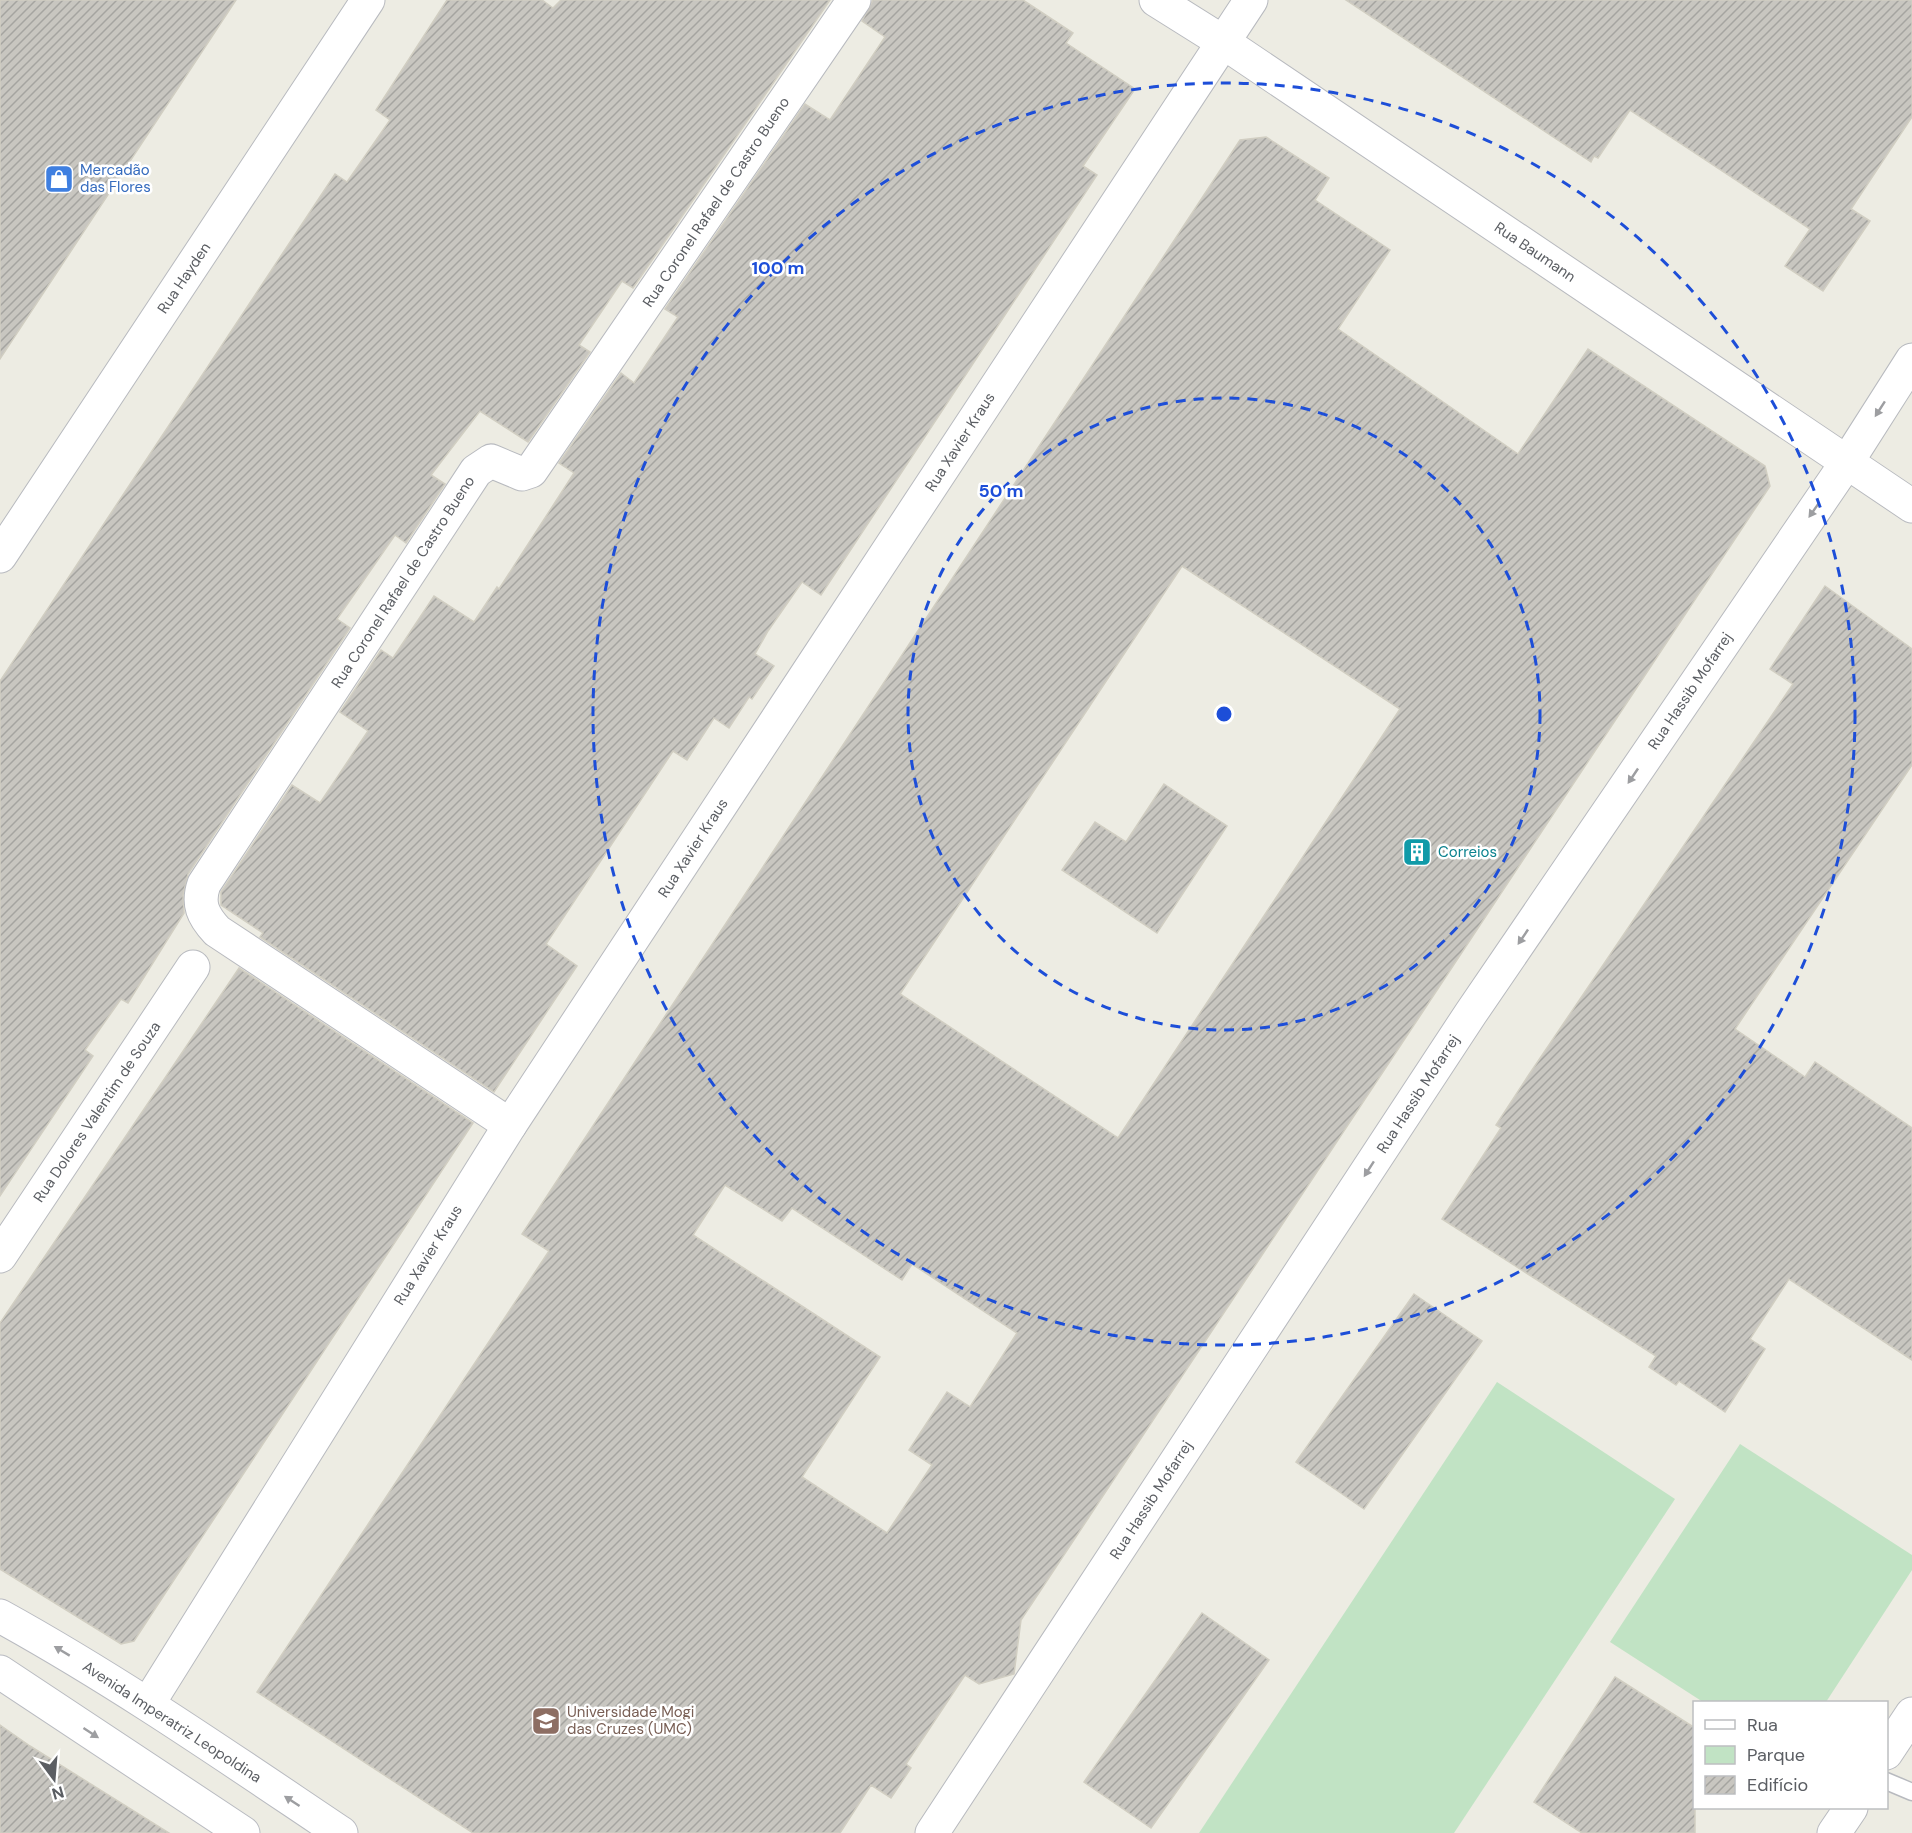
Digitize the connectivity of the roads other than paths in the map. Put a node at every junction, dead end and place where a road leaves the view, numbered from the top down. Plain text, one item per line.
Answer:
1 (368, 0) edge
2 (854, 0) edge
3 (1156, 0) edge
4 (1251, 0) edge
5 (1223, 42) junction
6 (1912, 360) edge
7 (1847, 462) junction
8 (1912, 506) edge
9 (0, 556) edge
10 (193, 967) dead end
11 (510, 1125) junction
12 (0, 1256) edge
13 (0, 1616) edge
14 (0, 1672) edge
15 (148, 1704) junction
16 (1912, 1714) edge
17 (1888, 1751) edge
18 (1888, 1781) edge
19 (1912, 1792) edge
20 (1850, 1809) edge
21 (243, 1833) edge
22 (341, 1833) edge
23 (932, 1833) edge
24 (1834, 1833) edge

1 - 9 street, Rua Hayden
2 - 11 street, Rua Coronel Rafael de Castro Bueno
3 - 5 street, Rua Baumann
4 - 5 street, Rua Xavier Kraus
5 - 7 street, Rua Baumann
5 - 11 street, Rua Xavier Kraus
6 -> 7 street, Rua Hassib Mofarrej
7 - 8 street, Rua Baumann
7 -> 23 street, Rua Hassib Mofarrej
10 - 12 street, Rua Dolores Valentim de Souza
11 - 15 street, Rua Xavier Kraus
15 -> 13 street, Avenida Imperatriz Leopoldina
14 -> 21 street
22 -> 15 street, Avenida Imperatriz Leopoldina
16 - 17 street
18 - 19 lane
20 - 24 street

